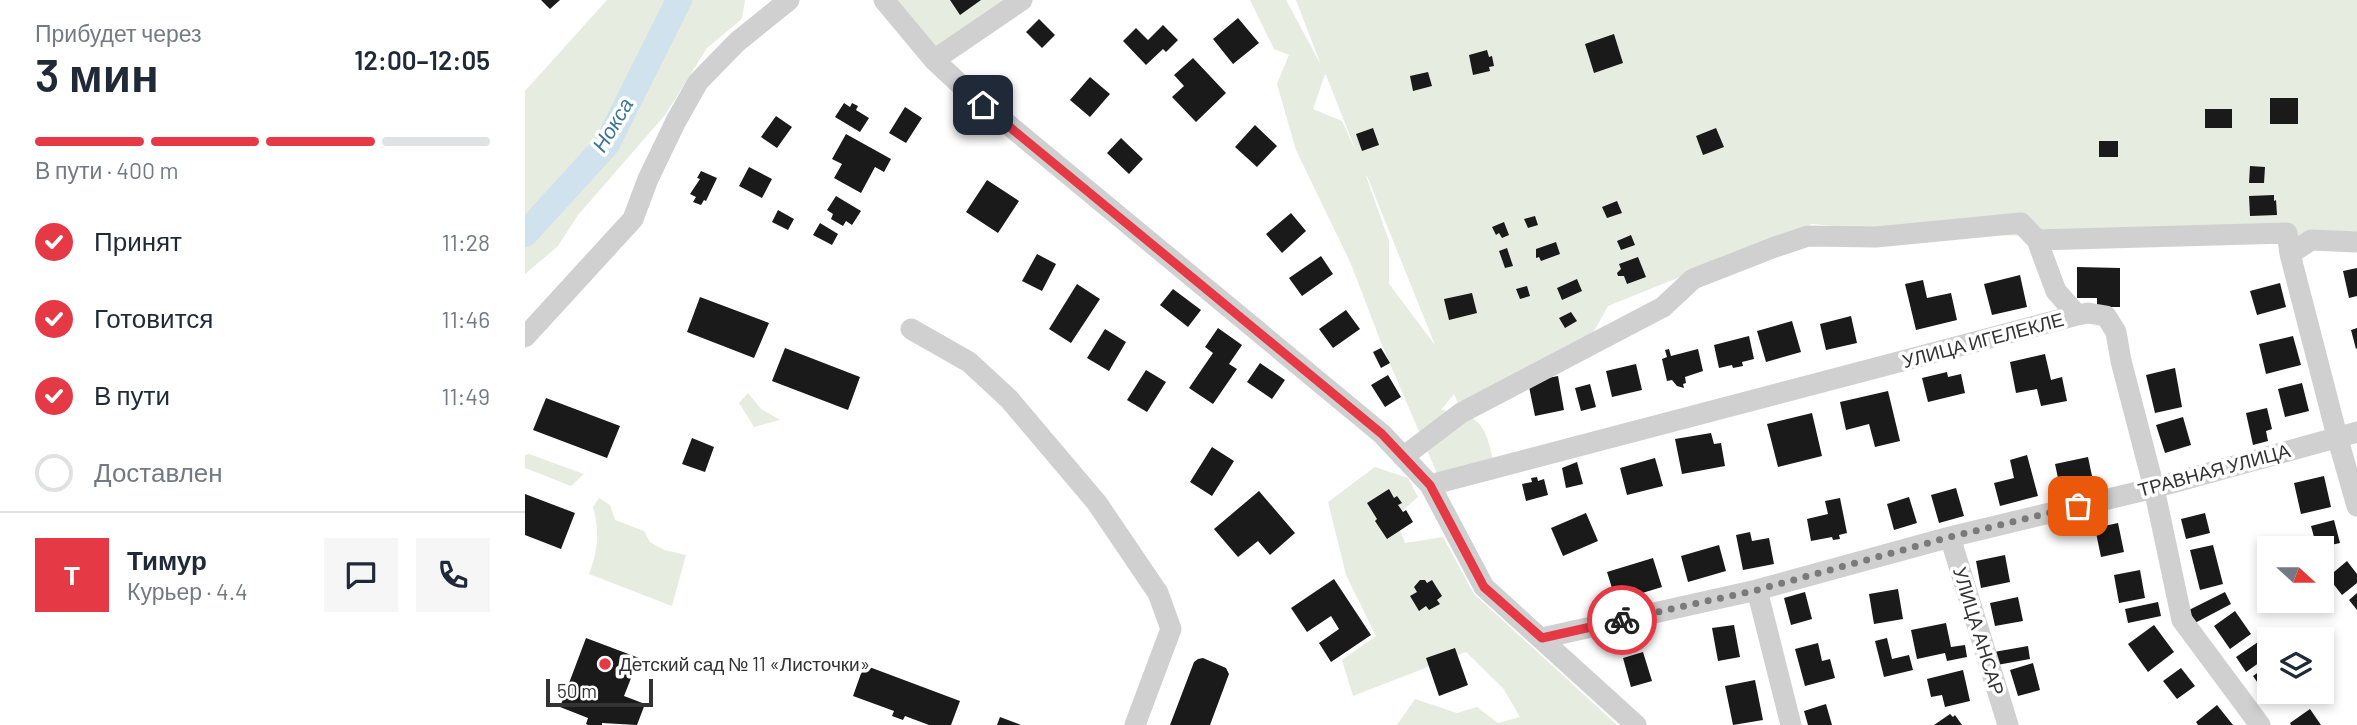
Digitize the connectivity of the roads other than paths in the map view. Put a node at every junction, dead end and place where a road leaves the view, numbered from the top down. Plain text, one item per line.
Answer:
1 (789, 0) edge
2 (884, 0) edge
3 (1021, 0) edge
4 (934, 60) junction
5 (2037, 240) junction
6 (2357, 242) edge
7 (2289, 244) junction
8 (2077, 315) junction
9 (911, 329) dead end
10 (525, 337) edge
11 (2347, 434) edge
12 (1403, 457) junction
13 (1430, 485) junction
14 (2154, 488) junction
15 (2357, 506) edge
16 (1950, 537) junction
17 (1757, 590) junction
18 (1542, 638) junction
19 (1135, 725) edge
20 (1636, 725) edge
21 (1791, 725) edge
22 (2008, 725) edge
23 (2260, 725) edge

1 - 10 street
2 - 4 street
3 - 4 street
4 - 12 street
5 - 7 street
5 - 8 street
5 - 12 street
6 - 7 street
7 - 11 street
8 - 13 street, УЛИЦА ИГЕЛЕКЛЕ
8 - 14 street, УЛИЦА ИГЕЛЕКЛЕ
9 - 19 street
11 - 14 street, ТРАВНАЯ УЛИЦА
11 - 15 street
12 - 13 street
13 - 18 street
14 - 16 street, ТРАВНАЯ УЛИЦА
14 - 23 street, УЛИЦА ИГЕЛЕКЛЕ
16 - 17 street, ТРАВНАЯ УЛИЦА
16 - 22 street, УЛИЦА АНСАР
17 - 18 street, ТРАВНАЯ УЛИЦА
17 - 21 street
18 - 20 street

